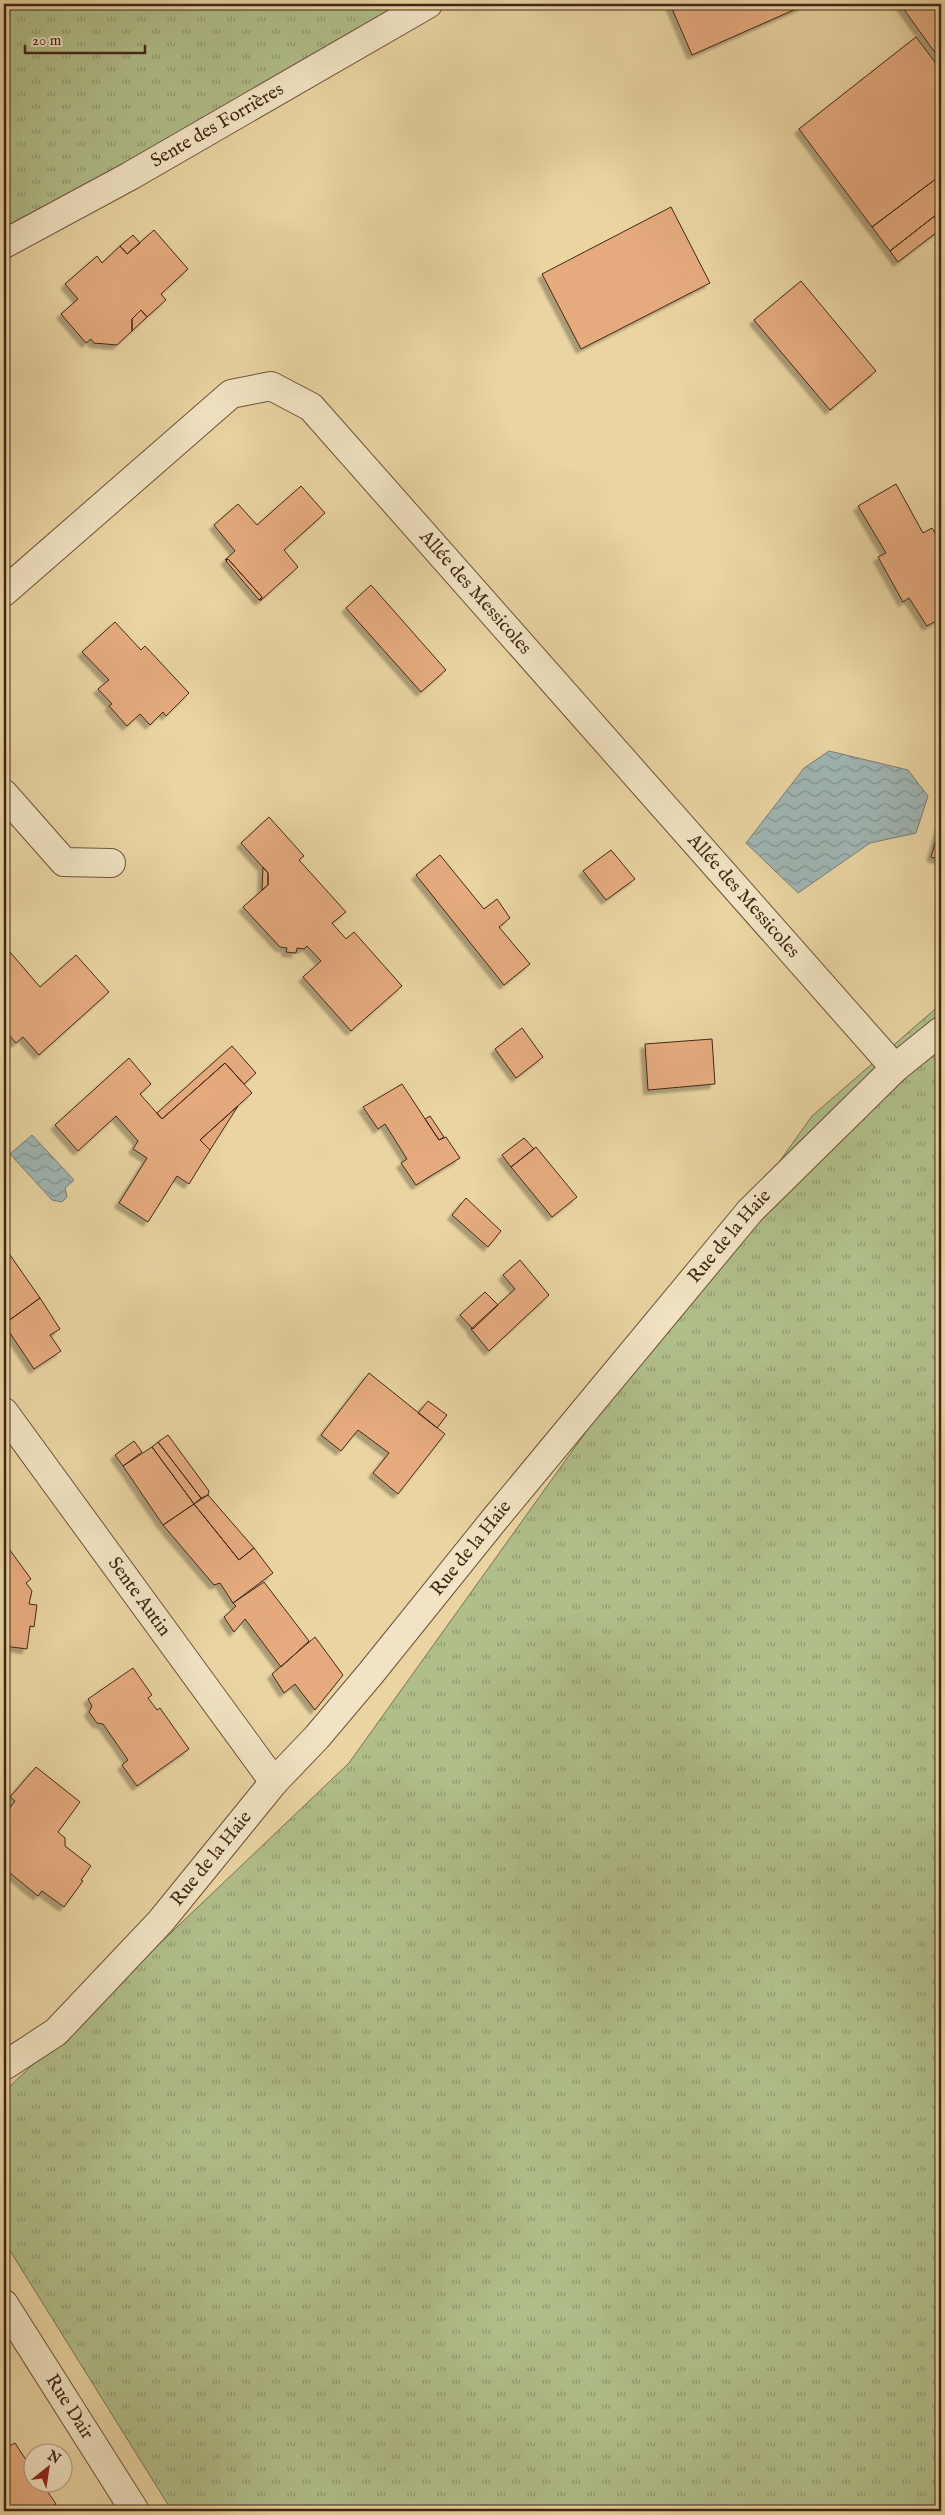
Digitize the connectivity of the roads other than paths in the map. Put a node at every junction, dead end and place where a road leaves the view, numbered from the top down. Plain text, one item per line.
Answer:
1 (428, 4) edge
2 (4, 244) edge
3 (4, 592) edge
4 (4, 794) edge
5 (111, 863) dead end
6 (941, 1031) edge
7 (895, 1068) junction
8 (4, 1412) edge
9 (274, 1782) junction
10 (4, 2066) edge
11 (4, 2304) edge
12 (135, 2511) edge

1 - 2 street, Sente des Forrières
3 - 7 street, Allée des Messicoles
4 - 5 street
6 - 7 street, Rue de la Haie
7 - 9 street, Rue de la Haie
8 - 9 street, Sente Autin
9 - 10 street, Rue de la Haie
11 - 12 street, Rue Dair

